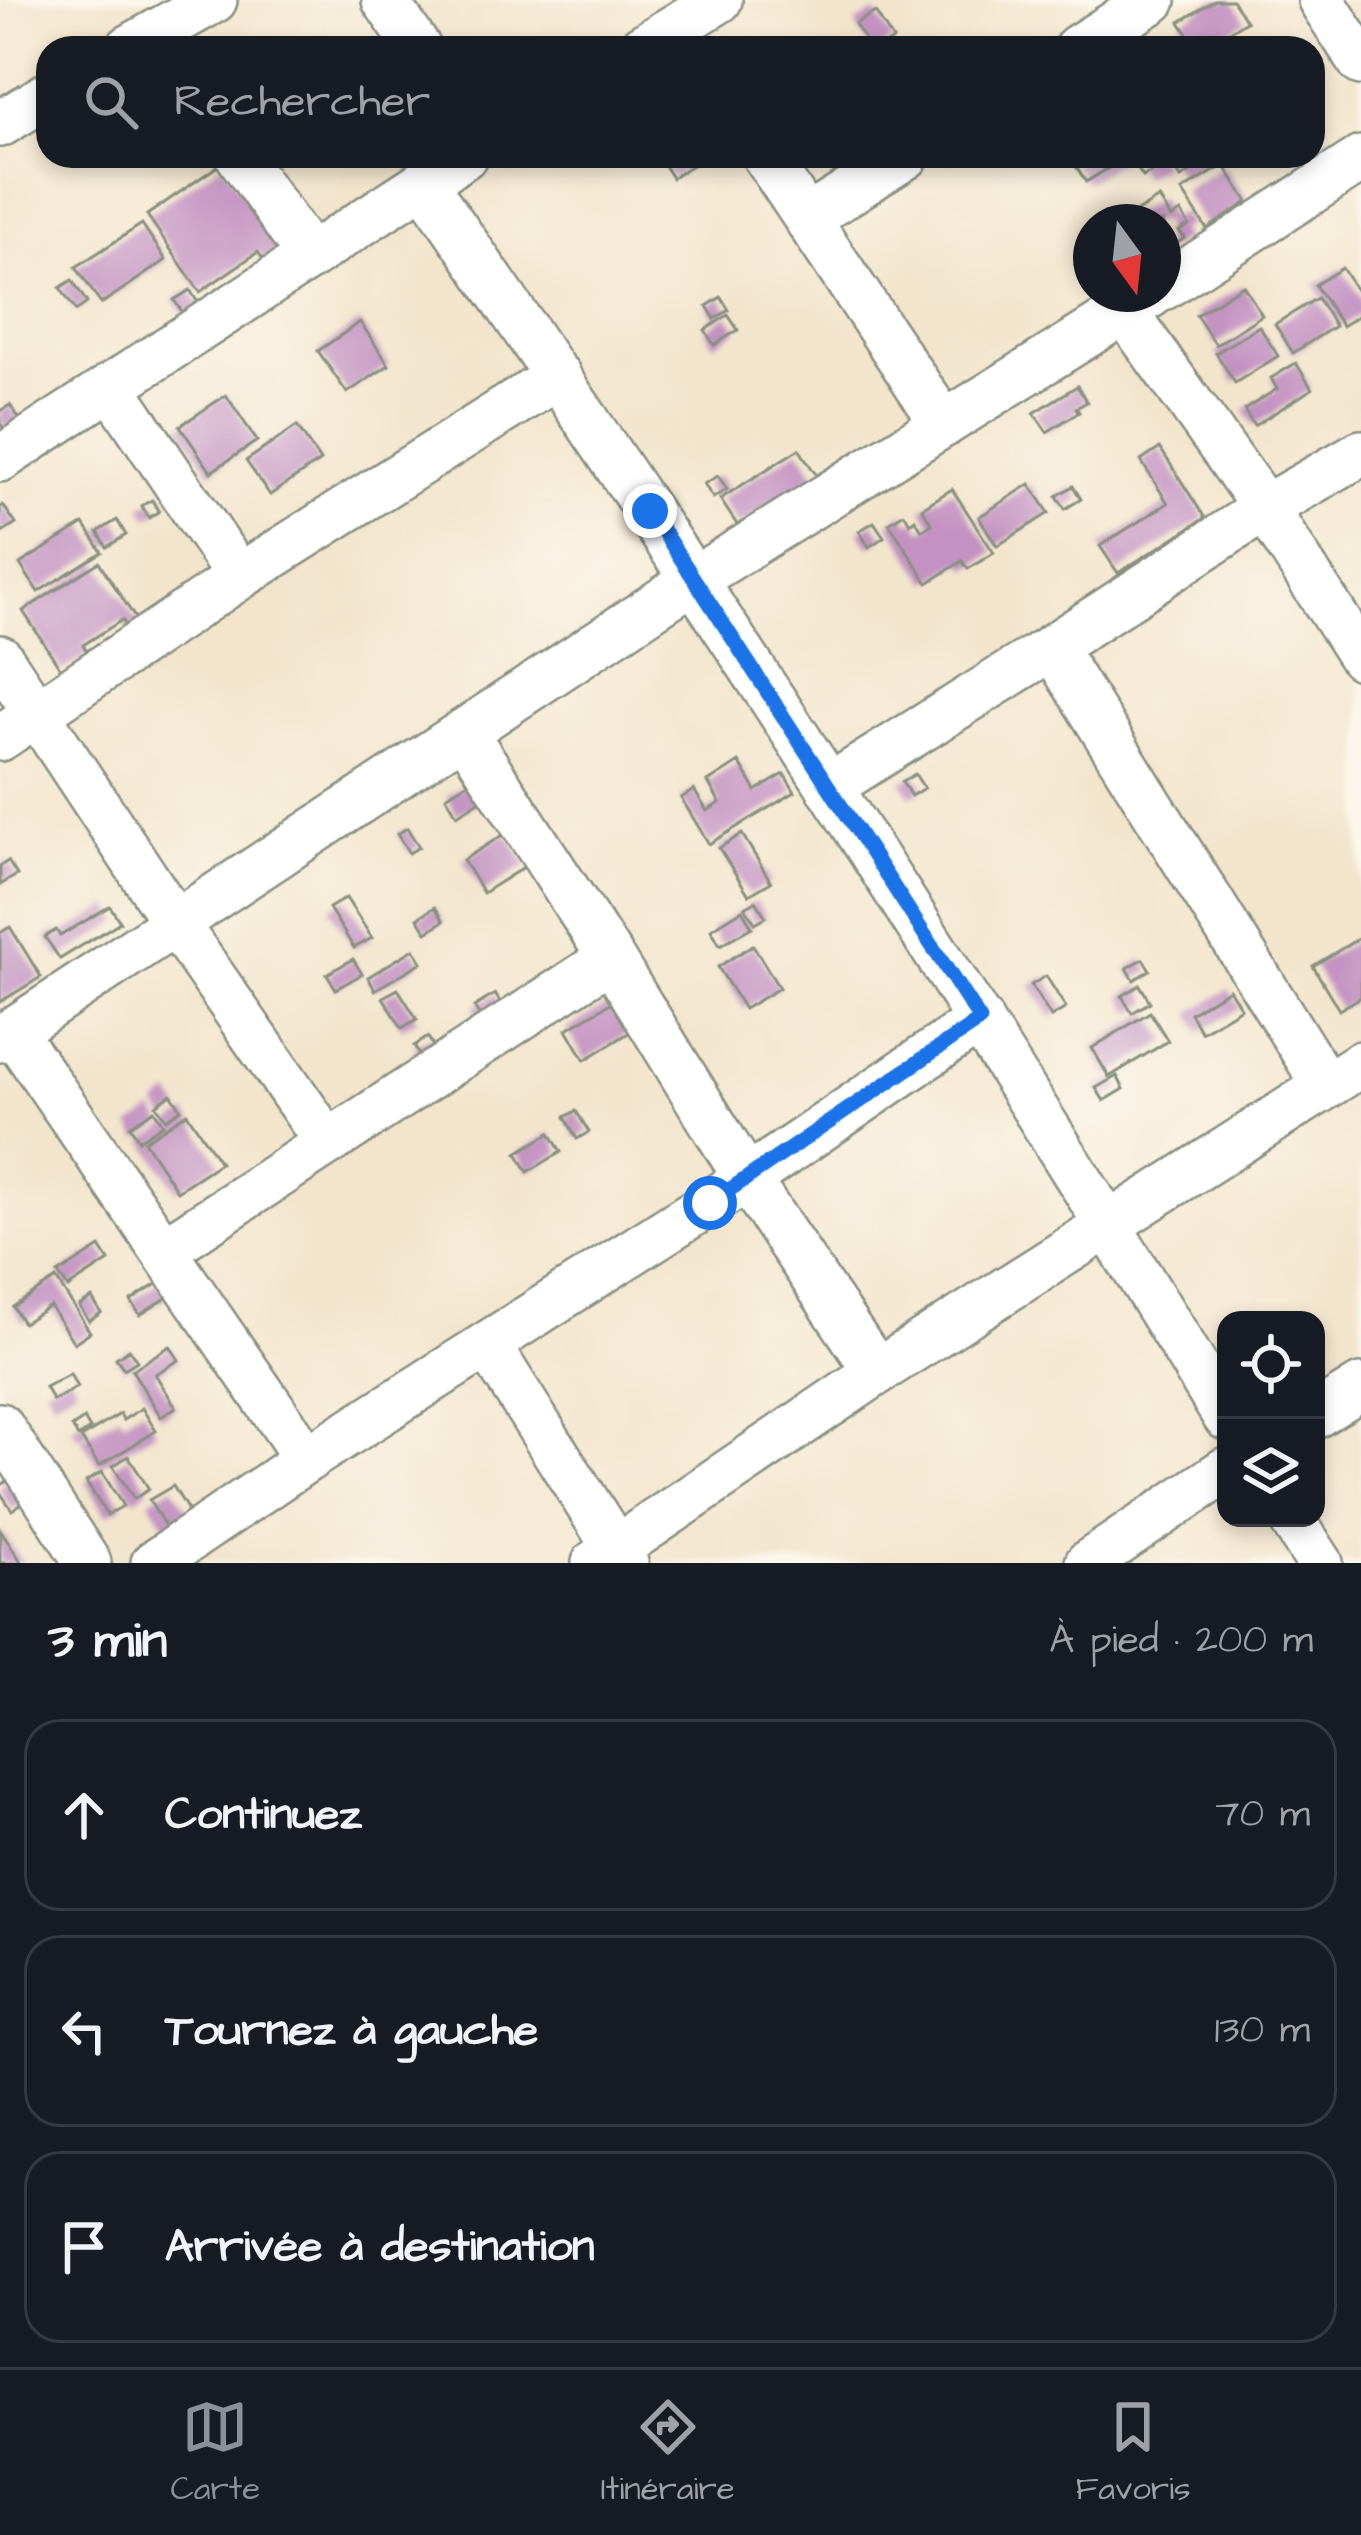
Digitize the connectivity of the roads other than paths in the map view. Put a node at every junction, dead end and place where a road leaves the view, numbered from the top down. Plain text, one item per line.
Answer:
1 (214, 0) edge
2 (385, 0) edge
3 (719, 0) edge
4 (1154, 0) edge
5 (1321, 0) edge
6 (666, 31) edge
7 (144, 32) edge
8 (410, 36) edge
9 (1096, 36) edge
10 (1361, 62) edge
11 (36, 102) edge
12 (0, 124) edge
13 (1361, 158) edge
14 (247, 168) edge
15 (445, 168) edge
16 (773, 168) edge
17 (887, 168) edge
18 (423, 182) junction
19 (808, 218) junction
20 (309, 256) junction
21 (1181, 275) edge
22 (1124, 312) edge
23 (1144, 312) edge
24 (558, 376) junction
25 (111, 386) junction
26 (944, 424) junction
27 (1361, 453) edge
28 (0, 459) edge
29 (1264, 508) junction
30 (239, 577) junction
31 (695, 579) junction
32 (1052, 647) junction
33 (1361, 657) edge
34 (0, 658) edge
35 (38, 713) junction
36 (464, 732) junction
37 (0, 738) edge
38 (829, 787) junction
39 (176, 924) junction
40 (611, 958) junction
41 (980, 1020) junction
42 (7, 1036) edge
43 (1343, 1074) edge
44 (327, 1142) junction
45 (747, 1179) junction
46 (1108, 1223) junction
47 (164, 1250) junction
48 (488, 1345) junction
49 (877, 1372) junction
50 (1361, 1388) edge
51 (1217, 1402) edge
52 (1325, 1409) edge
53 (0, 1426) edge
54 (307, 1459) junction
55 (1217, 1476) edge
56 (1297, 1527) edge
57 (612, 1558) edge
58 (88, 1563) edge
59 (154, 1563) edge
60 (1088, 1563) edge
61 (1320, 1563) edge

1 - 7 street
2 - 8 street
3 - 6 street
4 - 9 street
5 - 10 street
11 - 12 street
13 - 21 street
14 - 20 street
15 - 18 street
16 - 19 street
17 - 19 street
18 - 20 street
18 - 24 street
19 - 26 street
20 - 25 street
22 - 26 street
23 - 29 street
24 - 30 street
24 - 31 street
25 - 28 street
25 - 30 street
26 - 31 street
27 - 29 street
29 - 32 street
29 - 33 street
30 - 35 street
31 - 36 street
31 - 38 street
32 - 38 street
32 - 43 street
34 - 35 street
35 - 37 street
35 - 39 street
36 - 39 street
36 - 40 street
38 - 41 street
39 - 42 street
39 - 44 street
40 - 44 street
40 - 45 street
41 - 45 street
41 - 46 street
42 - 47 street
43 - 46 street
44 - 47 street
45 - 48 street
45 - 49 street
46 - 49 street
46 - 51 street
47 - 54 street
48 - 54 street
48 - 57 street
49 - 57 street
50 - 52 street
53 - 58 street
54 - 59 street
55 - 60 street
56 - 61 street

